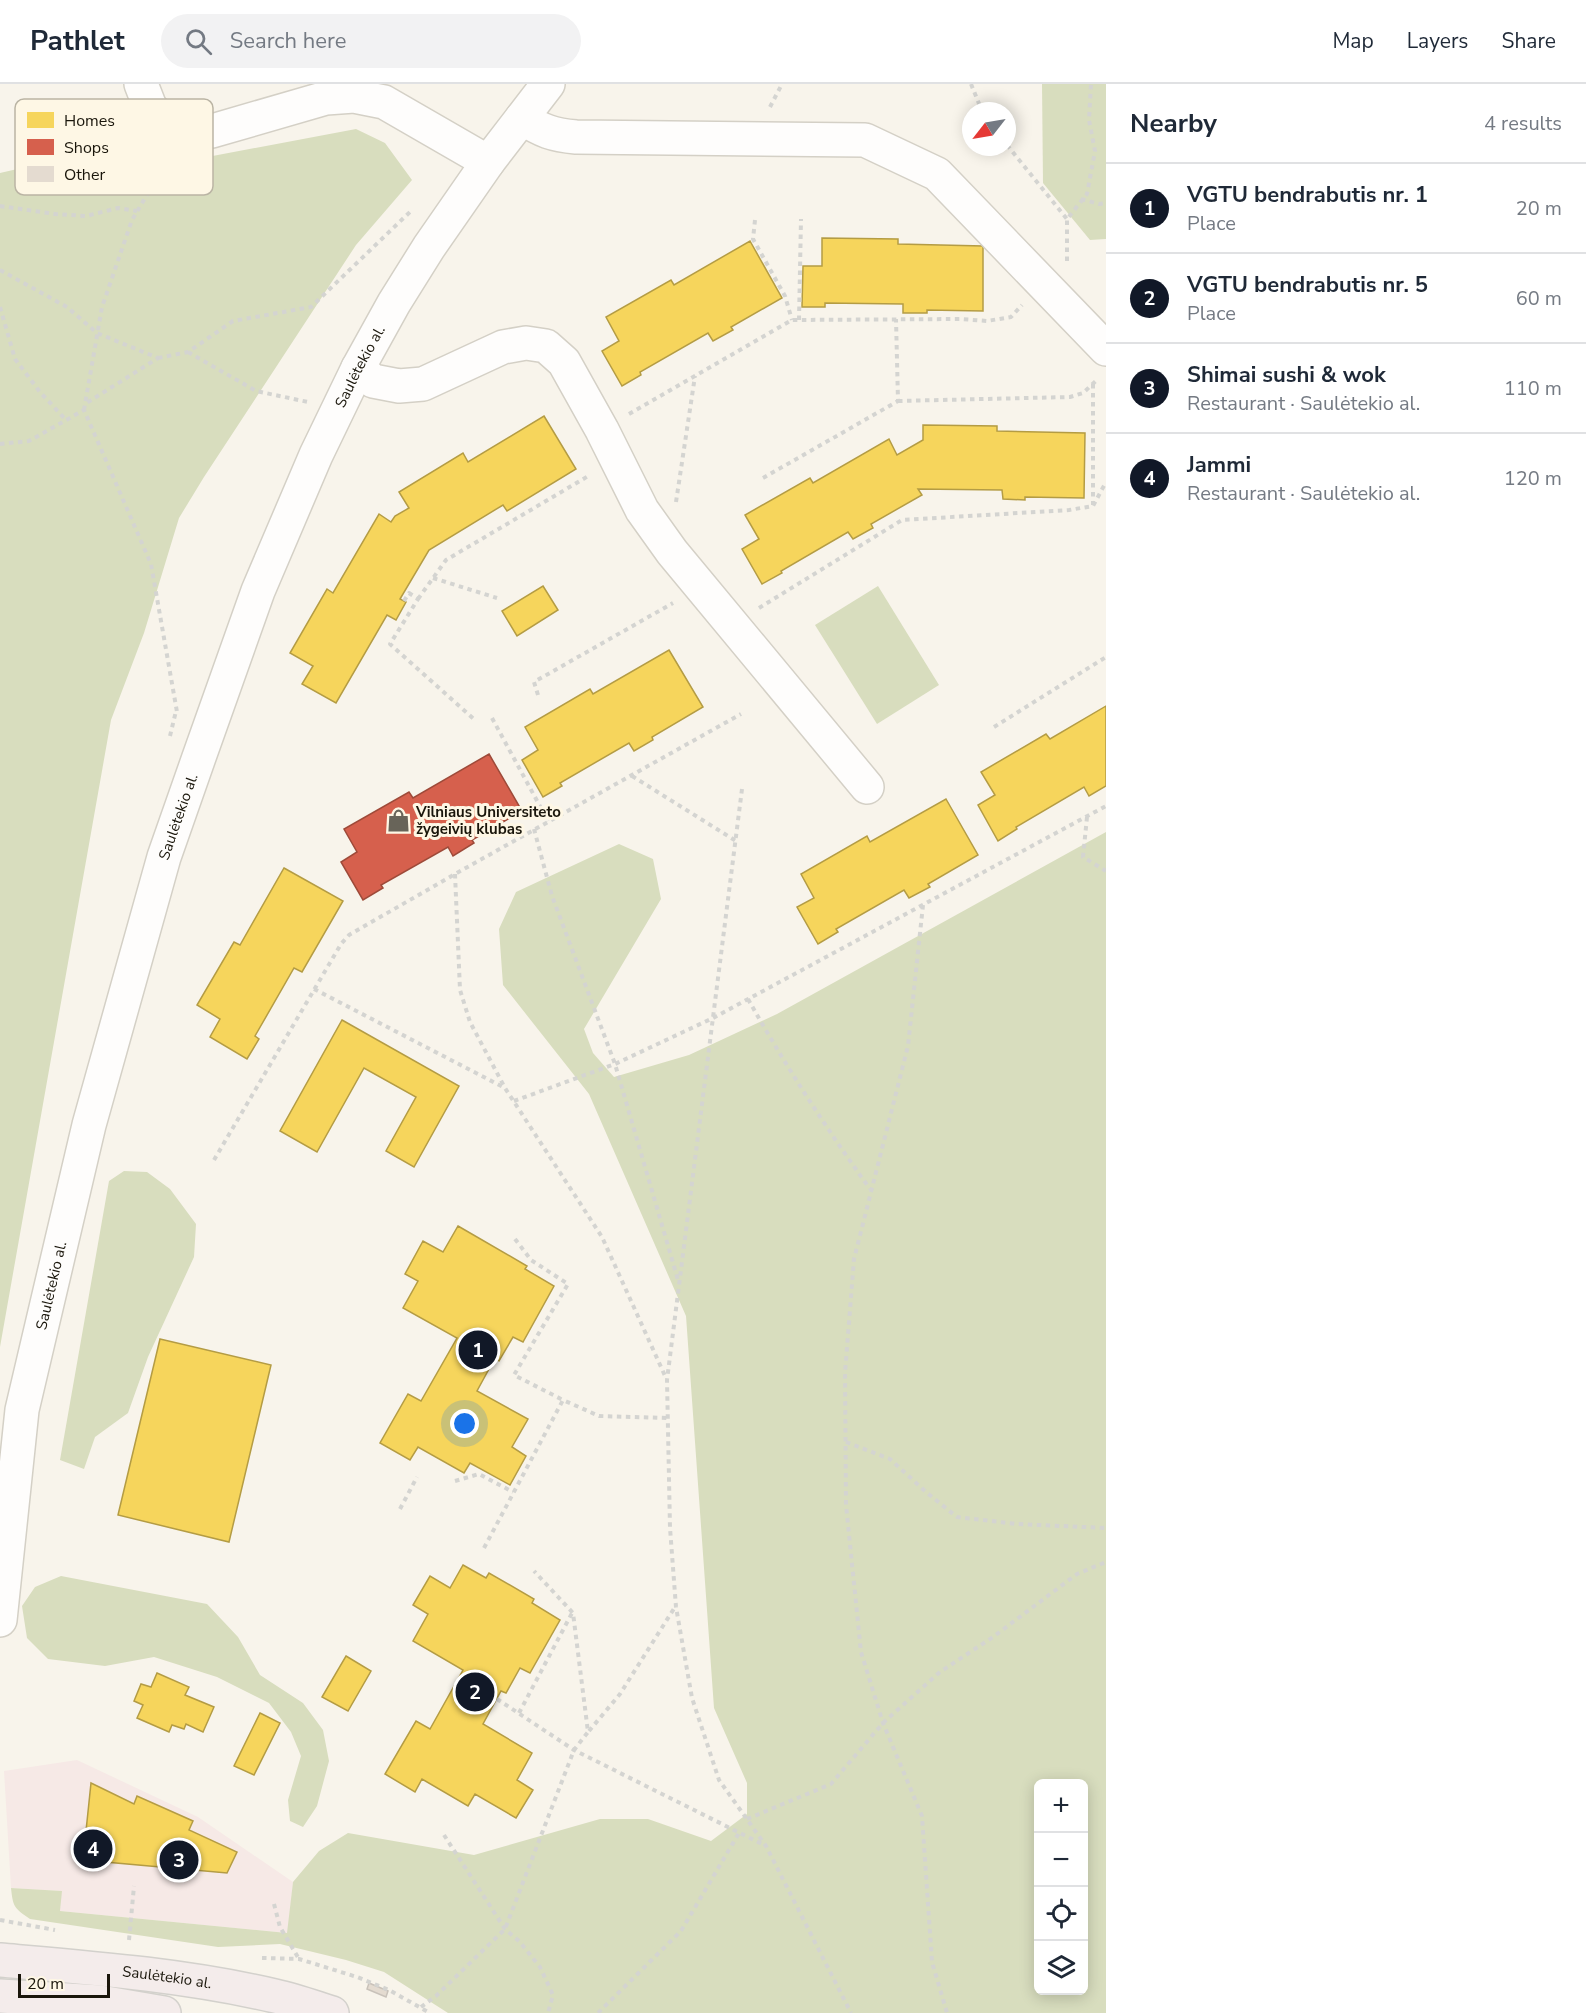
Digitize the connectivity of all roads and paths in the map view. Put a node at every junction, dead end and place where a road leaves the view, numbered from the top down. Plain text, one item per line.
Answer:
1 (141, 84) edge
2 (548, 84) edge
3 (971, 84) edge
4 (1091, 84) edge
5 (147, 99) edge
6 (978, 102) edge
7 (522, 118) junction
8 (213, 131) edge
9 (1016, 156) edge
10 (488, 162) junction
11 (147, 195) edge
12 (1081, 199) junction
13 (1106, 202) edge
14 (0, 206) edge
15 (414, 209) dead end
16 (137, 211) junction
17 (801, 219) dead end
18 (1067, 219) junction
19 (755, 220) dead end
20 (0, 270) edge
21 (1041, 282) junction
22 (0, 307) edge
23 (792, 320) junction
24 (799, 320) junction
25 (896, 320) junction
26 (97, 333) junction
27 (1106, 349) edge
28 (188, 352) junction
29 (159, 358) junction
30 (358, 368) junction
31 (1106, 371) edge
32 (696, 376) junction
33 (1093, 384) junction
34 (898, 401) junction
35 (85, 404) junction
36 (338, 409) junction
37 (84, 410) junction
38 (66, 420) junction
39 (602, 430) junction
40 (0, 444) edge
41 (618, 459) junction
42 (763, 478) dead end
43 (1106, 482) edge
44 (676, 504) dead end
45 (1093, 506) junction
46 (433, 578) junction
47 (701, 586) junction
48 (497, 598) dead end
49 (418, 599) junction
50 (404, 601) dead end
51 (733, 625) junction
52 (1106, 657) edge
53 (538, 695) dead end
54 (741, 714) dead end
55 (492, 718) dead end
56 (475, 720) dead end
57 (994, 727) dead end
58 (204, 743) junction
59 (632, 776) junction
60 (867, 787) dead end
61 (742, 789) dead end
62 (1106, 806) edge
63 (1087, 817) junction
64 (548, 821) junction
65 (534, 829) junction
66 (736, 841) junction
67 (1106, 871) edge
68 (455, 874) junction
69 (923, 905) junction
70 (314, 989) junction
71 (748, 999) junction
72 (713, 1018) junction
73 (615, 1064) junction
74 (505, 1088) junction
75 (514, 1101) junction
76 (214, 1160) dead end
77 (870, 1190) junction
78 (515, 1239) dead end
79 (679, 1283) junction
80 (667, 1380) junction
81 (563, 1400) junction
82 (668, 1418) junction
83 (846, 1442) junction
84 (417, 1477) dead end
85 (455, 1481) dead end
86 (513, 1492) junction
87 (400, 1509) dead end
88 (1106, 1528) edge
89 (484, 1548) dead end
90 (1106, 1562) edge
91 (534, 1571) dead end
92 (676, 1607) junction
93 (573, 1613) junction
94 (0, 1620) edge
95 (497, 1699) dead end
96 (519, 1713) junction
97 (883, 1723) junction
98 (588, 1732) junction
99 (574, 1750) junction
100 (747, 1819) junction
101 (739, 1833) junction
102 (444, 1835) dead end
103 (766, 1846) junction
104 (134, 1886) dead end
105 (274, 1904) dead end
106 (505, 1929) junction
107 (129, 1944) dead end
108 (299, 1959) dead end
109 (0, 1960) edge
110 (0, 1996) edge
111 (421, 2007) dead end
112 (164, 2013) edge
113 (332, 2013) edge
114 (548, 2013) edge
115 (598, 2013) edge
116 (851, 2013) edge
117 (947, 2013) edge

1 - 5 street
2 - 7 street, Saulėtekio al.
3 - 6 path
4 - 12 path
7 - 10 street, Saulėtekio al.
7 - 21 street
8 - 10 street
9 - 18 path
10 - 30 street, Saulėtekio al.
11 - 16 path
12 - 13 path
12 - 18 path
14 - 16 path
15 - 28 path
16 - 26 path
17 - 24 path
18 - 21 path
19 - 23 path
20 - 26 path
21 - 25 path
21 - 27 street
22 - 38 path
23 - 24 path
23 - 32 path
24 - 25 path
25 - 34 path
26 - 29 path
26 - 35 path
28 - 29 path
28 - 36 path
29 - 35 path
30 - 36 street, Saulėtekio al.
30 - 39 street
31 - 33 path
32 - 39 path
32 - 44 path
33 - 34 path
33 - 45 path
34 - 42 path
35 - 37 path
36 - 58 street, Saulėtekio al.
37 - 38 path
37 - 58 path
38 - 40 path
39 - 41 street
41 - 46 path
41 - 47 street
43 - 45 path
45 - 51 path
46 - 48 path
46 - 49 path
47 - 51 street
47 - 53 path
49 - 50 path
49 - 56 path
51 - 60 street
52 - 57 path
54 - 59 path
55 - 64 path
58 - 94 street, Saulėtekio al.
59 - 64 path
59 - 66 path
61 - 66 path
62 - 63 path
63 - 67 path
63 - 69 path
64 - 65 path
65 - 68 path
65 - 73 path
66 - 72 path
68 - 70 path
68 - 74 path
69 - 71 path
69 - 77 path
70 - 74 path
70 - 76 path
71 - 72 path
71 - 77 path
72 - 73 path
72 - 79 path
73 - 75 path
73 - 79 path
74 - 75 path
75 - 80 path
77 - 83 path
78 - 81 path
79 - 80 path
80 - 82 path
81 - 82 path
81 - 86 path
82 - 92 path
83 - 88 path
83 - 97 path
84 - 87 path
85 - 86 path
86 - 89 path
90 - 97 path
91 - 93 path
92 - 98 path
92 - 100 path
93 - 96 path
93 - 98 path
95 - 96 path
96 - 99 path
97 - 100 path
97 - 117 path
98 - 99 path
99 - 101 path
99 - 106 path
100 - 103 path
101 - 103 path
101 - 115 path
102 - 106 path
103 - 116 path
104 - 107 path
105 - 108 path
106 - 111 path
106 - 114 path
109 - 113 main road, Saulėtekio al.
110 - 112 main road

